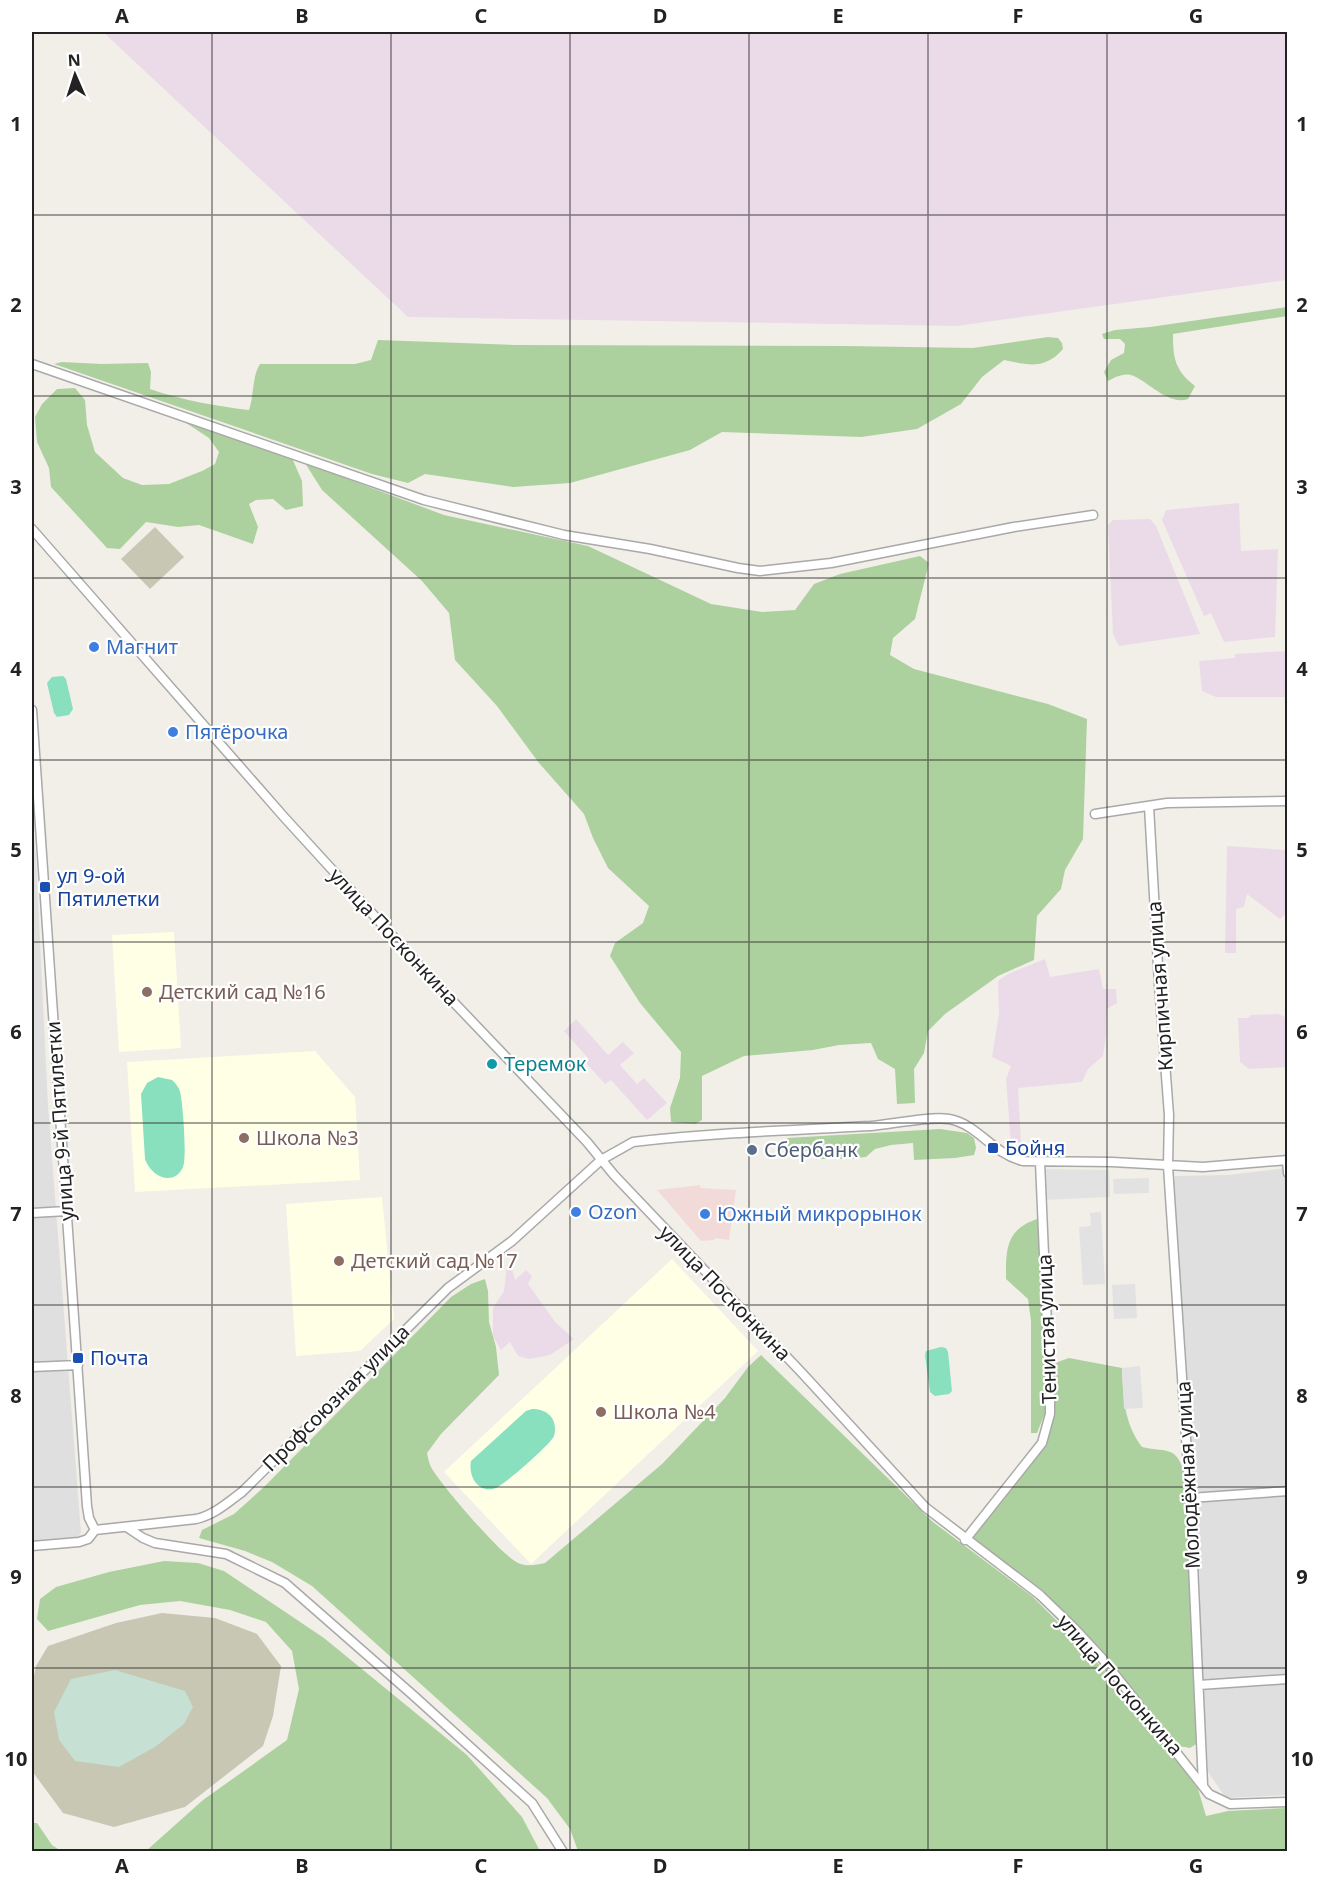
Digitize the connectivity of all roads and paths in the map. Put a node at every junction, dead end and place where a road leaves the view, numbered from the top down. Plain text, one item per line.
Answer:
1 (32, 364) edge
2 (1093, 515) dead end
3 (32, 529) edge
4 (32, 710) edge
5 (1287, 801) edge
6 (1149, 806) junction
7 (1095, 814) dead end
8 (36, 841) edge
9 (601, 1160) junction
10 (1287, 1160) edge
11 (1040, 1162) junction
12 (1168, 1166) junction
13 (1287, 1173) edge
14 (67, 1211) junction
15 (32, 1213) edge
16 (78, 1365) junction
17 (32, 1367) edge
18 (1287, 1491) edge
19 (1190, 1498) junction
20 (128, 1528) junction
21 (95, 1530) junction
22 (965, 1540) junction
23 (32, 1546) edge
24 (1287, 1679) edge
25 (1199, 1685) junction
26 (1203, 1785) junction
27 (1287, 1802) edge
28 (563, 1851) edge

1 - 2 street
3 - 9 street, улица Посконкина
4 - 8 street, улица 9-й Пятилетки
5 - 6 street
6 - 7 street
6 - 12 street, Кирпичная улица
8 - 14 street, улица 9-й Пятилетки
9 - 11 street, Профсоюзная улица
9 - 20 street, Профсоюзная улица
9 - 22 street, улица Посконкина
10 - 12 street, Профсоюзная улица
10 - 13 street
11 - 12 street, Профсоюзная улица
11 - 22 street, Тенистая улица
12 - 19 street, Молодёжная улица
14 - 15 street
14 - 16 street, улица 9-й Пятилетки
16 - 17 street
16 - 21 street, улица 9-й Пятилетки
18 - 19 street
19 - 25 street, Молодёжная улица
20 - 21 street, Профсоюзная улица
20 - 28 street
21 - 23 street, Профсоюзная улица
22 - 26 street, улица Посконкина
24 - 25 street
25 - 26 street, Молодёжная улица
26 - 27 street, улица Посконкина

